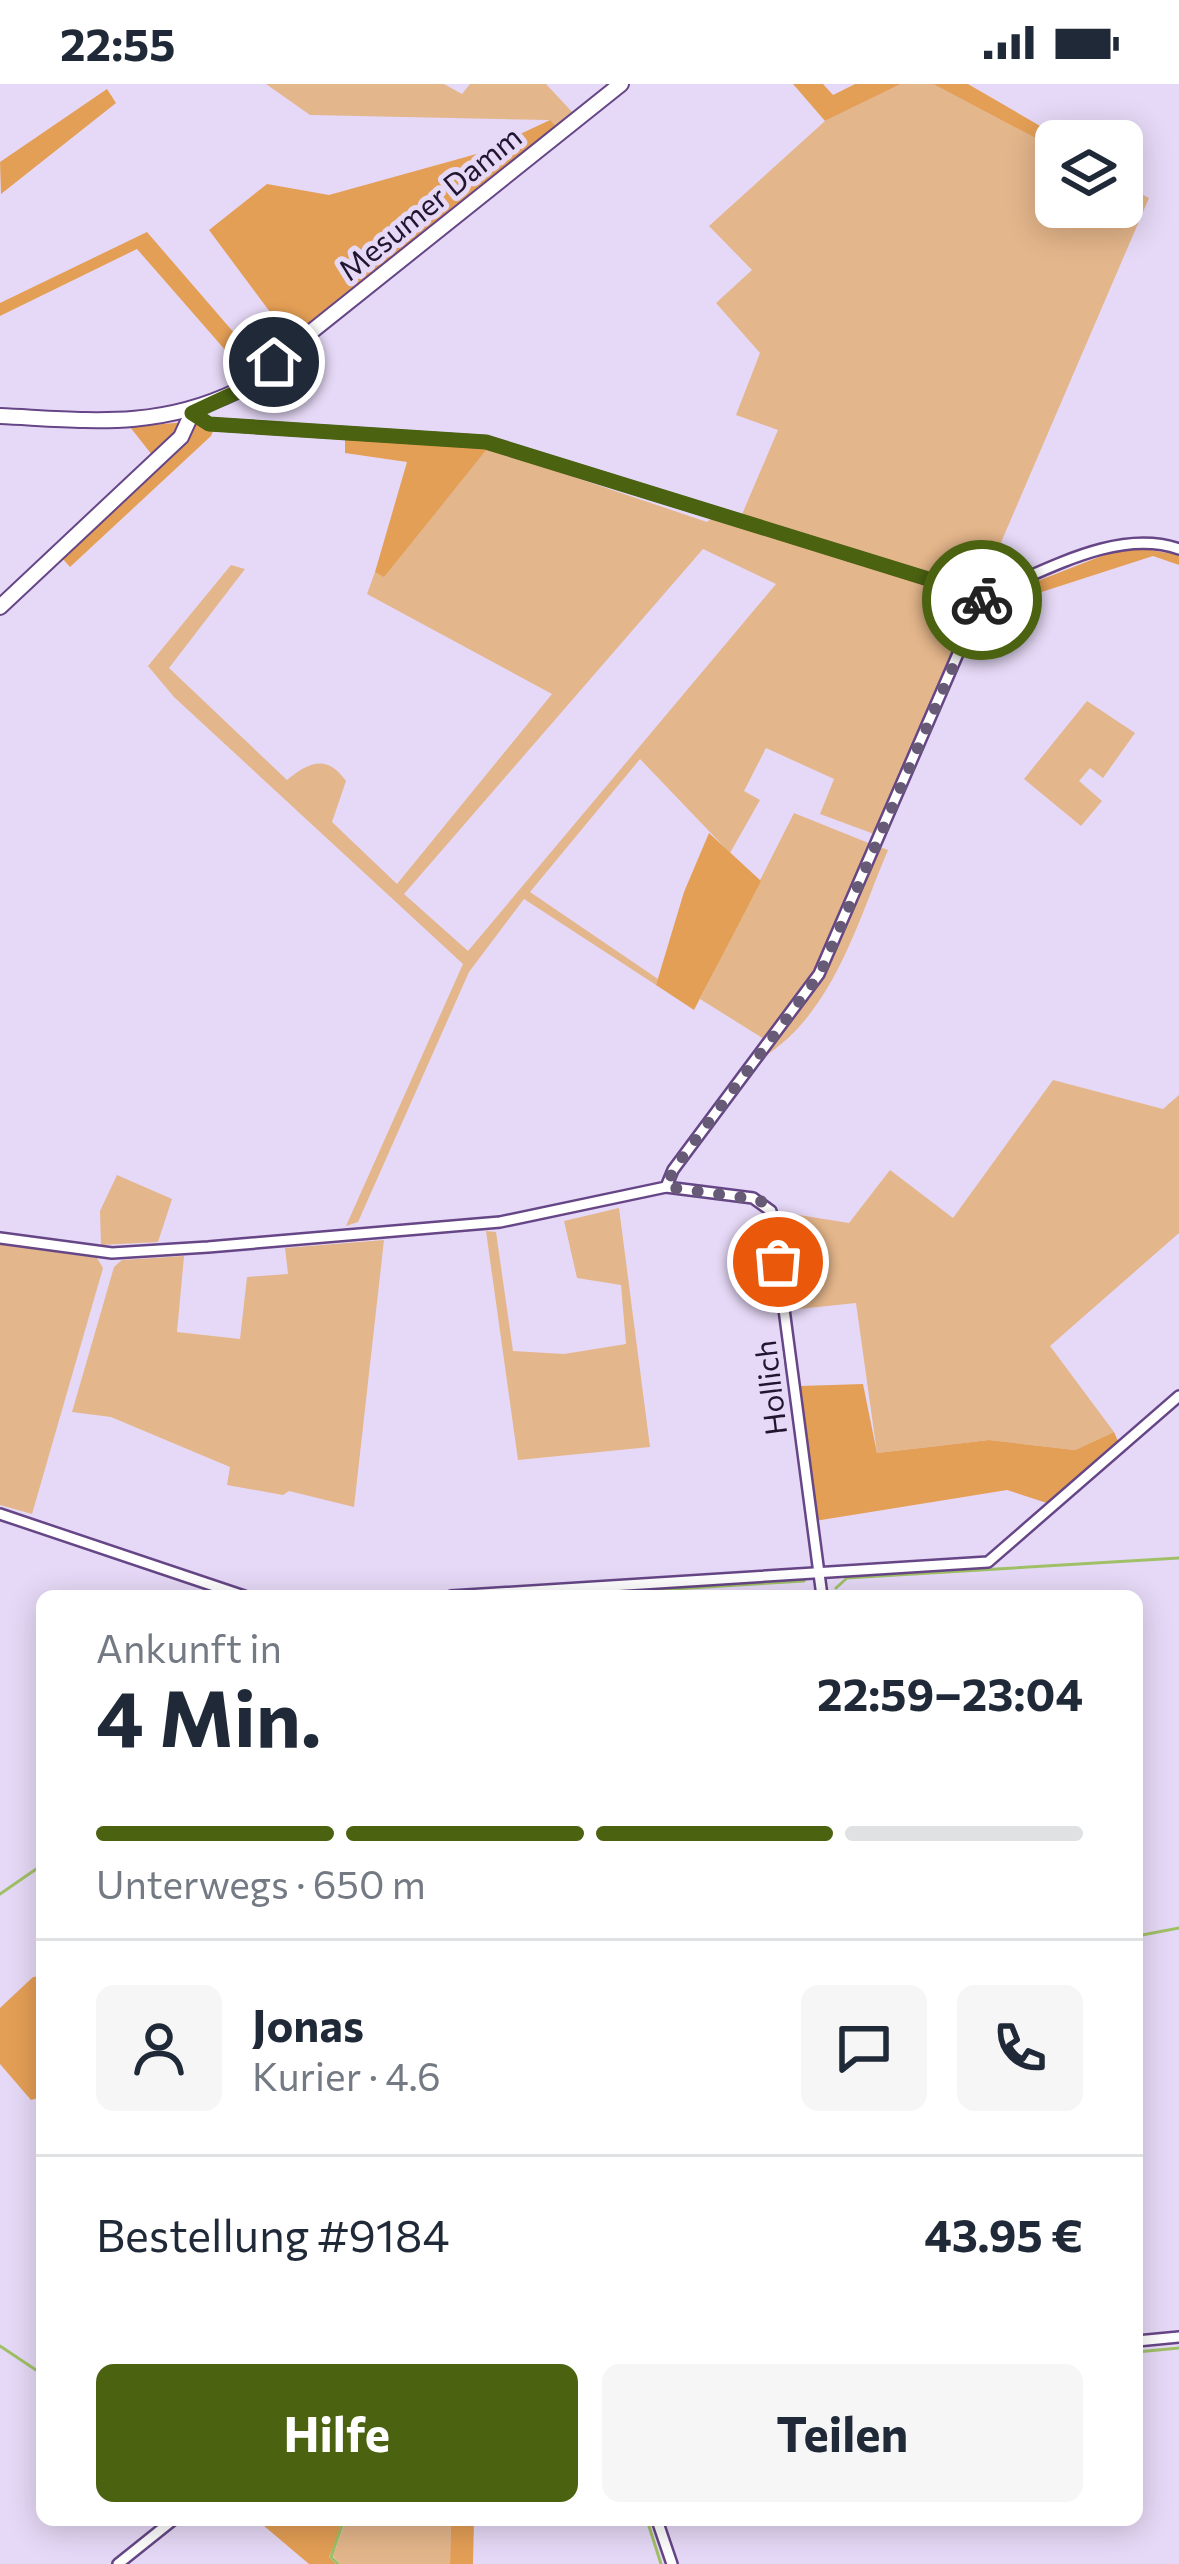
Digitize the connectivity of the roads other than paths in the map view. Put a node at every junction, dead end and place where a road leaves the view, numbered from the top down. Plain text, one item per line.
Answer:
1 (620, 84) edge
2 (192, 413) junction
3 (0, 416) edge
4 (1179, 549) edge
5 (983, 596) junction
6 (0, 607) edge
7 (667, 1187) junction
8 (0, 1238) edge
9 (1179, 1396) edge
10 (0, 1514) edge
11 (816, 1575) junction
12 (226, 1590) edge
13 (555, 1590) edge
14 (820, 1590) edge
15 (1173, 2337) edge
16 (1143, 2340) edge
17 (165, 2526) edge
18 (660, 2526) edge
19 (118, 2564) edge
20 (673, 2564) edge

1 - 2 main road, Mesumer Damm
2 - 3 main road, Mesumer Damm
2 - 5 street
2 - 6 main road
4 - 5 street
5 - 7 street
7 - 8 street
7 - 11 street, Hollich
9 - 11 street
10 - 12 street
11 - 13 street
11 - 14 street, Hollich
15 - 16 street
17 - 19 street
18 - 20 street

